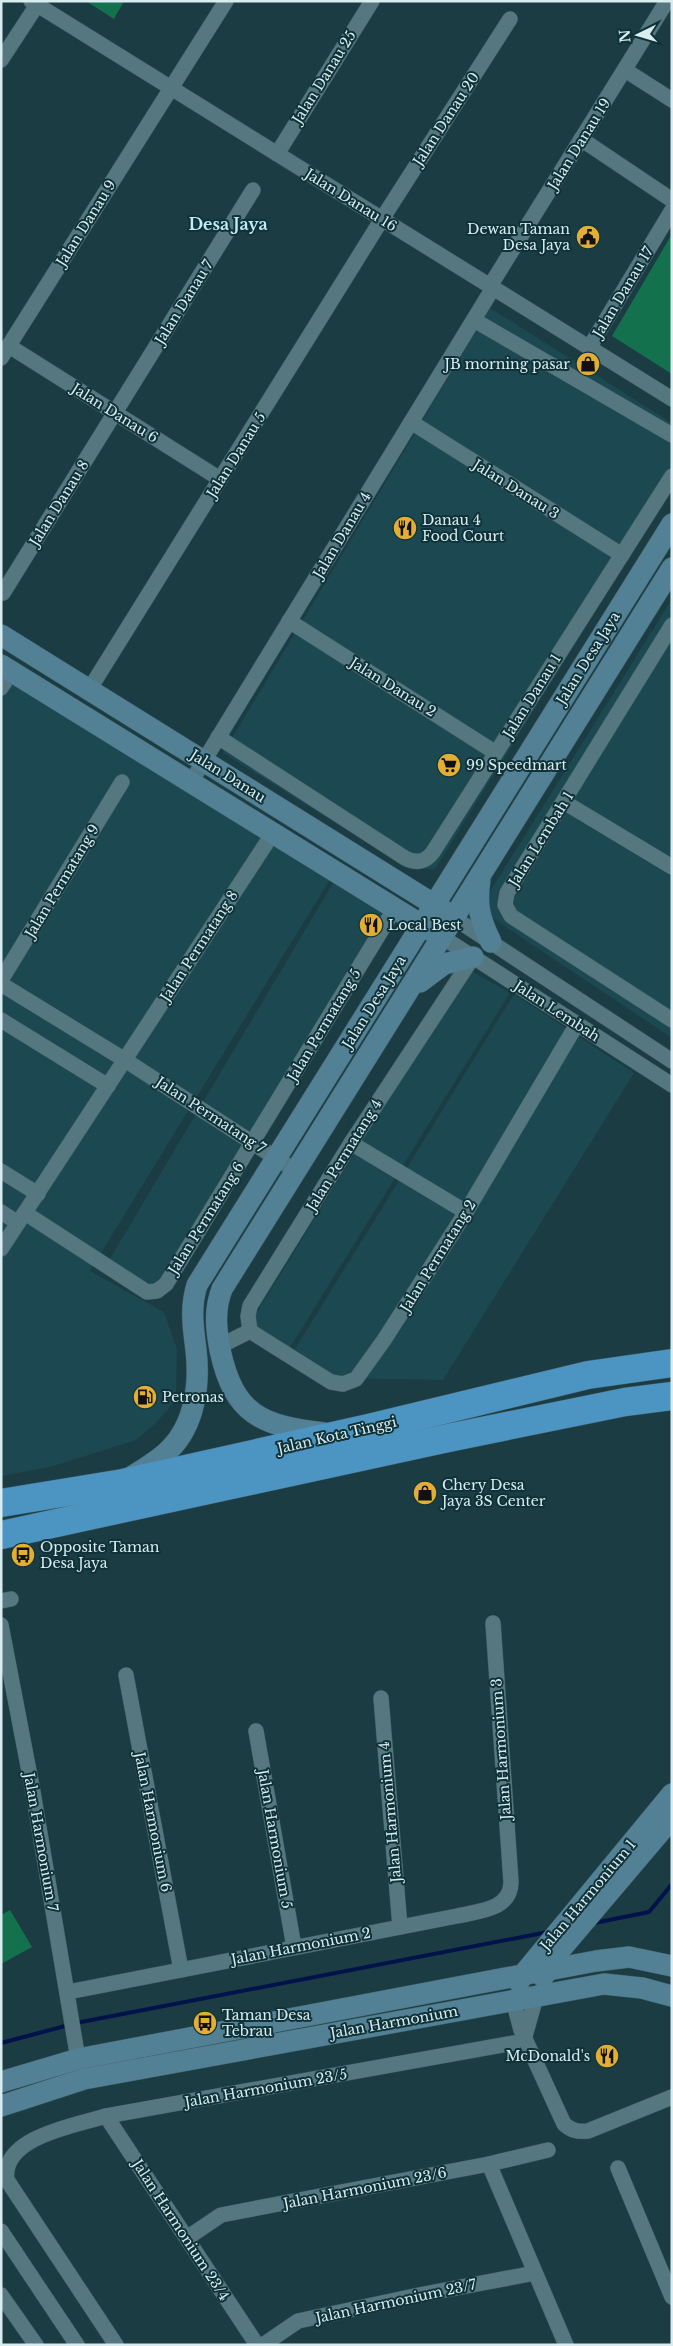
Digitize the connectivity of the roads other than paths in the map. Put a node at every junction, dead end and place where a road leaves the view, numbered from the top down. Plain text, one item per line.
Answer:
1 (226, 1) edge
2 (372, 1) edge
3 (667, 1) edge
4 (34, 3) edge
5 (510, 19) dead end
6 (1, 60) edge
7 (624, 70) junction
8 (171, 88) junction
9 (672, 100) edge
10 (581, 139) junction
11 (277, 154) junction
12 (253, 190) dead end
13 (672, 200) edge
14 (672, 210) edge
15 (382, 219) junction
16 (492, 287) junction
17 (474, 320) junction
18 (590, 348) junction
19 (5, 352) edge
20 (672, 399) edge
21 (116, 413) junction
22 (411, 422) junction
23 (672, 435) edge
24 (672, 476) edge
25 (220, 479) junction
26 (672, 524) edge
27 (622, 555) junction
28 (672, 568) edge
29 (3, 593) dead end
30 (289, 621) junction
31 (672, 626) edge
32 (1, 635) edge
33 (5, 675) edge
34 (89, 690) junction
35 (218, 737) junction
36 (496, 752) junction
37 (204, 761) junction
38 (122, 782) dead end
39 (191, 782) junction
40 (564, 802) junction
41 (273, 832) junction
42 (672, 867) edge
43 (454, 874) junction
44 (480, 875) junction
45 (397, 881) junction
46 (434, 904) junction
47 (395, 908) junction
48 (454, 918) junction
49 (422, 925) junction
50 (442, 937) junction
51 (491, 942) junction
52 (473, 957) junction
53 (400, 959) junction
54 (1, 980) edge
55 (1, 984) edge
56 (409, 990) junction
57 (1, 1020) edge
58 (672, 1020) edge
59 (577, 1024) junction
60 (125, 1060) junction
61 (672, 1061) edge
62 (672, 1085) edge
63 (108, 1086) junction
64 (253, 1143) junction
65 (351, 1143) junction
66 (276, 1158) junction
67 (1, 1171) edge
68 (296, 1171) junction
69 (38, 1194) junction
70 (1, 1212) edge
71 (466, 1212) junction
72 (22, 1218) junction
73 (1, 1250) edge
74 (250, 1330) junction
75 (220, 1346) junction
76 (672, 1362) edge
77 (672, 1396) edge
78 (645, 1399) junction
79 (672, 1407) edge
80 (340, 1435) junction
81 (123, 1483) junction
82 (1, 1503) edge
83 (1, 1535) edge
84 (493, 1622) dead end
85 (1, 1625) edge
86 (126, 1675) dead end
87 (381, 1698) dead end
88 (256, 1731) dead end
89 (672, 1794) edge
90 (672, 1818) edge
91 (510, 1874) joint
92 (400, 1927) junction
93 (569, 1928) junction
94 (294, 1947) junction
95 (672, 1966) edge
96 (181, 1970) junction
97 (545, 1972) junction
98 (522, 1976) junction
99 (68, 1992) junction
100 (536, 1996) junction
101 (672, 1996) edge
102 (513, 2000) junction
103 (519, 2040) junction
104 (78, 2059) junction
105 (1, 2082) edge
106 (672, 2096) edge
107 (1, 2106) edge
108 (106, 2116) junction
109 (548, 2150) dead end
110 (489, 2164) junction
111 (618, 2168) dead end
112 (1, 2231) edge
113 (187, 2238) junction
114 (535, 2273) junction
115 (1, 2295) edge
116 (672, 2297) edge
117 (36, 2345) edge
118 (77, 2345) edge
119 (116, 2345) edge
120 (256, 2345) edge
121 (263, 2345) edge
122 (566, 2345) edge

1 - 8 street, Jalan Danau 9
2 - 11 street, Jalan Danau 25
3 - 7 street, Jalan Danau 19
4 - 6 street
4 - 8 street, Jalan Danau 16
5 - 15 street, Jalan Danau 20
7 - 9 street
7 - 10 street, Jalan Danau 19
8 - 11 street, Jalan Danau 16
8 - 19 street, Jalan Danau 9
10 - 13 street
10 - 16 street, Jalan Danau 19
11 - 15 street, Jalan Danau 16
12 - 21 street, Jalan Danau 7
14 - 18 street, Jalan Danau 17
15 - 16 street, Jalan Danau 16
15 - 25 street, Jalan Danau 5
16 - 17 street, Jalan Danau 4
16 - 18 street, Jalan Danau 16
17 - 22 street, Jalan Danau 4
17 - 23 street
18 - 20 street, Jalan Danau 16
19 - 21 street, Jalan Danau 6
21 - 25 street, Jalan Danau 6
21 - 29 street, Jalan Danau 8
22 - 27 street, Jalan Danau 3
22 - 30 street, Jalan Danau 4
24 - 27 street, Jalan Danau 1
25 - 34 street, Jalan Danau 5
26 - 43 main road, Jalan Desa Jaya
27 - 36 street, Jalan Danau 1
28 - 44 main road, Jalan Desa Jaya
30 - 35 street, Jalan Danau 4
30 - 36 street, Jalan Danau 2
31 - 40 street, Jalan Lembah 1
32 - 34 main road, Jalan Danau
33 - 39 main road, Jalan Danau
34 - 37 main road, Jalan Danau
35 - 36 street, Jalan Danau 1
35 - 37 street, Jalan Danau 4
37 - 39 street, Jalan Danau 4
37 - 45 main road, Jalan Danau
38 - 54 street, Jalan Permatang 9
39 - 41 main road, Jalan Danau
40 - 42 street
40 - 58 street, Jalan Lembah 1
41 - 47 main road, Jalan Danau
41 - 60 street, Jalan Permatang 8
43 - 45 main road
43 - 46 main road, Jalan Desa Jaya
44 - 48 main road, Jalan Desa Jaya
44 - 51 main road
45 - 46 main road, Jalan Danau
46 - 48 main road, Jalan Danau
46 - 49 main road, Jalan Desa Jaya
47 - 49 main road, Jalan Danau
47 - 53 main road
47 - 64 street, Jalan Permatang 5
48 - 50 main road, Jalan Desa Jaya
48 - 51 street, Jalan Lembah
49 - 50 main road, Jalan Danau
49 - 53 main road, Jalan Desa Jaya
50 - 52 street, Jalan Lembah
50 - 56 main road, Jalan Desa Jaya
51 - 61 street, Jalan Lembah
52 - 56 main road
52 - 59 street, Jalan Lembah
52 - 65 street, Jalan Permatang 4
53 - 66 main road, Jalan Desa Jaya
55 - 60 street, Jalan Permatang 7
56 - 68 main road, Jalan Desa Jaya
57 - 63 street
59 - 62 street, Jalan Lembah
59 - 71 street, Jalan Permatang 2
60 - 63 street, Jalan Permatang 8
60 - 64 street, Jalan Permatang 7
63 - 69 street, Jalan Permatang 8
64 - 66 street, Jalan Permatang 7
64 - 72 street, Jalan Permatang 6
65 - 71 street
65 - 74 street, Jalan Permatang 4
66 - 68 street, Jalan Permatang 7
66 - 81 main road, Jalan Desa Jaya
67 - 69 street
68 - 75 main road, Jalan Desa Jaya
69 - 72 street, Jalan Permatang 8
70 - 72 street
71 - 74 street, Jalan Permatang 2
72 - 73 street, Jalan Permatang 8
74 - 75 street
75 - 80 main road, Jalan Desa Jaya
76 - 80 highway, Jalan Kota Tinggi
77 - 78 highway, Jalan Kota Tinggi
78 - 79 main road
78 - 83 highway, Jalan Kota Tinggi
80 - 81 highway, Jalan Kota Tinggi
81 - 82 highway, Jalan Kota Tinggi
84 - 91 street, Jalan Harmonium 3
85 - 99 street, Jalan Harmonium 7
86 - 96 street, Jalan Harmonium 6
87 - 92 street, Jalan Harmonium 4
88 - 94 street, Jalan Harmonium 5
89 - 93 main road, Jalan Harmonium 1
90 - 93 main road, Jalan Harmonium 1
91 - 92 street, Jalan Harmonium 2
92 - 94 street, Jalan Harmonium 2
93 - 97 main road, Jalan Harmonium 1
93 - 98 main road, Jalan Harmonium 1
94 - 96 street, Jalan Harmonium 2
95 - 97 main road, Jalan Harmonium
96 - 99 street, Jalan Harmonium 2
97 - 98 main road, Jalan Harmonium
97 - 100 main road, Jalan Harmonium 1
98 - 102 main road, Jalan Harmonium 1
98 - 104 main road, Jalan Harmonium
99 - 104 street, Jalan Harmonium 7
100 - 101 main road, Jalan Harmonium
100 - 102 main road, Jalan Harmonium
100 - 103 street
102 - 103 street
102 - 107 main road, Jalan Harmonium
103 - 106 street
103 - 108 street, Jalan Harmonium 23/5
104 - 105 main road, Jalan Harmonium
108 - 113 street, Jalan Harmonium 23/4
108 - 119 street, Jalan Harmonium 23/5
109 - 110 street, Jalan Harmonium 23/6
110 - 113 street, Jalan Harmonium 23/6
110 - 114 street
111 - 116 street
112 - 118 street
113 - 120 street, Jalan Harmonium 23/4
114 - 121 street, Jalan Harmonium 23/7
114 - 122 street
115 - 117 street

